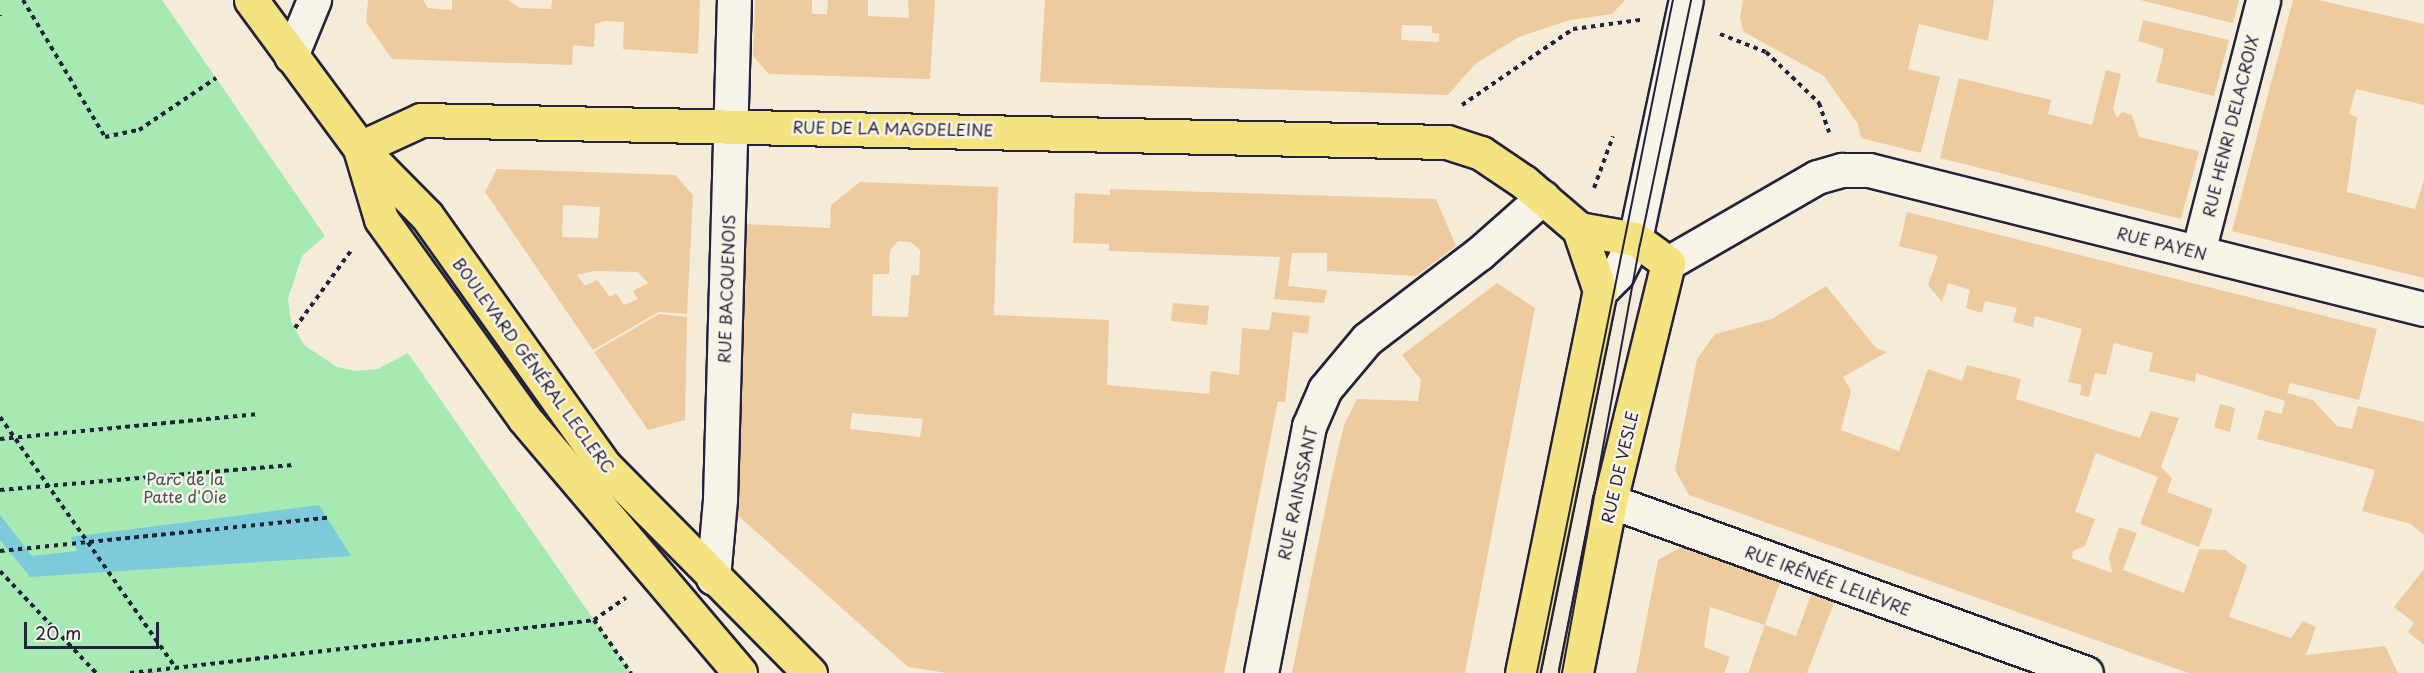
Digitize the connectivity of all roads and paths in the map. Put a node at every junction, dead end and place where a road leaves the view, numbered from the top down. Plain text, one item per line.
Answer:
1 (23, 0) edge
2 (251, 0) edge
3 (314, 0) edge
4 (734, 0) edge
5 (1686, 0) edge
6 (2263, 0) edge
7 (291, 56) junction
8 (216, 78) dead end
9 (731, 124) junction
10 (360, 148) junction
11 (1543, 197) junction
12 (1579, 229) junction
13 (1635, 239) junction
14 (356, 244) dead end
15 (2198, 252) junction
16 (1668, 263) junction
17 (1600, 291) junction
18 (2424, 309) edge
19 (295, 328) dead end
20 (259, 414) dead end
21 (0, 417) edge
22 (14, 437) junction
23 (0, 439) edge
24 (292, 465) dead end
25 (50, 485) junction
26 (0, 490) edge
27 (1610, 501) junction
28 (327, 518) dead end
29 (91, 543) junction
30 (0, 551) edge
31 (0, 571) edge
32 (714, 578) junction
33 (730, 666) edge
34 (2044, 666) edge
35 (176, 668) junction
36 (96, 673) edge
37 (130, 673) edge
38 (631, 673) edge
39 (810, 673) edge
40 (1261, 673) edge
41 (1522, 673) edge
42 (1576, 673) edge
43 (2086, 673) edge

1 - 8 path
2 - 7 main road, BOULEVARD GÉNÉRAL LECLERC
3 - 7 street
4 - 9 street, RUE BACQUENOIS
5 - 13 street
6 - 15 street, RUE HENRI DELACROIX
7 - 10 main road, BOULEVARD GÉNÉRAL LECLERC
9 - 10 main road, RUE DE LA MAGDELEINE
9 - 11 main road, RUE DE LA MAGDELEINE
9 - 32 street, RUE BACQUENOIS
10 - 32 main road, BOULEVARD GÉNÉRAL LECLERC
10 - 33 main road, BOULEVARD GÉNÉRAL LECLERC
11 - 12 main road, RUE DE LA MAGDELEINE
11 - 40 street, RUE RAINSSANT
12 - 13 main road
12 - 17 main road
13 - 16 main road
13 - 17 street
14 - 19 path
15 - 16 street, RUE PAYEN
15 - 18 street, RUE PAYEN
16 - 27 main road, RUE DE VESLE
17 - 41 main road
20 - 22 path
21 - 22 path
22 - 23 path
22 - 25 path
24 - 25 path
25 - 26 path
25 - 29 path
27 - 34 street, RUE IRÉNÉE LELIÈVRE
27 - 42 main road, RUE DE VESLE
28 - 29 path
29 - 30 path
29 - 35 path
31 - 36 path
32 - 39 main road, BOULEVARD GÉNÉRAL LECLERC
34 - 43 street, RUE IRÉNÉE LELIÈVRE
35 - 37 path
35 - 38 path

